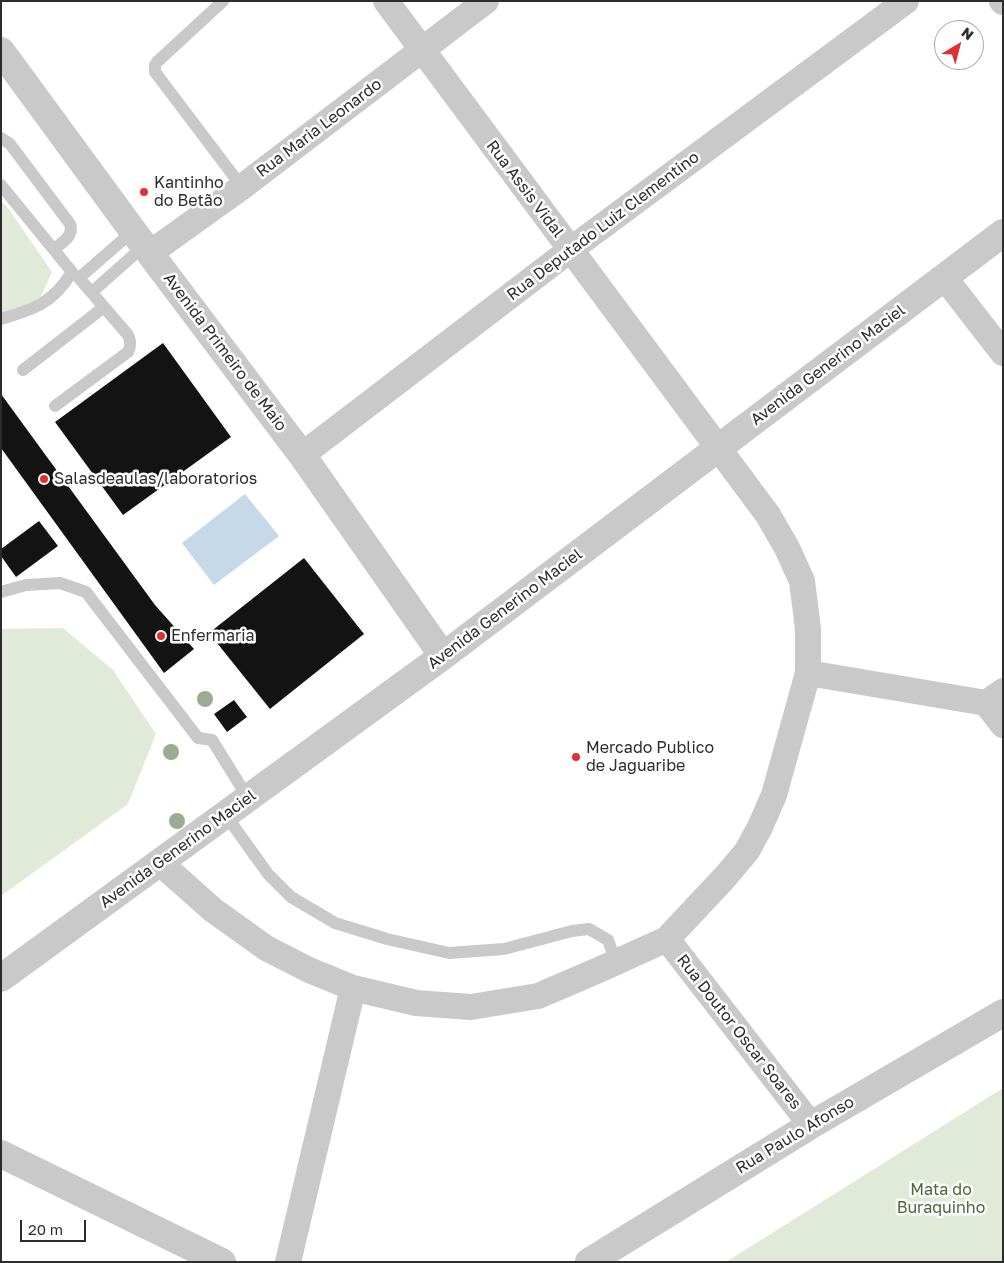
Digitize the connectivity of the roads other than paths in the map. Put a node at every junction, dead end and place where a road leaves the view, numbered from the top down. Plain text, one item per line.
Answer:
1 (223, 1) edge
2 (386, 1) edge
3 (486, 1) edge
4 (906, 1) edge
5 (422, 50) junction
6 (1, 51) edge
7 (1, 138) edge
8 (1, 186) edge
9 (242, 187) junction
10 (1003, 233) edge
11 (143, 243) junction
12 (54, 249) junction
13 (570, 250) junction
14 (944, 277) junction
15 (92, 292) junction
16 (104, 307) junction
17 (1, 319) edge
18 (1003, 353) edge
19 (23, 370) dead end
20 (55, 406) dead end
21 (717, 449) junction
22 (302, 455) junction
23 (1, 592) edge
24 (443, 656) junction
25 (808, 673) junction
26 (994, 696) edge
27 (1003, 725) edge
28 (248, 798) junction
29 (225, 814) junction
30 (159, 862) junction
31 (667, 939) junction
32 (616, 963) junction
33 (1, 978) edge
34 (353, 988) junction
35 (1003, 1012) edge
36 (811, 1125) junction
37 (1, 1154) edge
38 (222, 1262) edge
39 (288, 1262) edge
40 (589, 1262) edge

1 - 9 lane
2 - 5 street, Rua Assis Vidal
3 - 5 street, Rua Maria Leonardo
4 - 13 street, Rua Deputado Luiz Clementino
5 - 9 street, Rua Maria Leonardo
5 - 13 street, Rua Assis Vidal
6 - 11 street, Avenida Primeiro de Maio
7 - 12 lane
8 - 12 lane
9 - 11 street, Rua Maria Leonardo
10 - 14 street, Avenida Generino Maciel
11 - 15 lane
11 - 15 lane
11 - 22 street, Avenida Primeiro de Maio
12 - 17 lane
13 - 21 street, Rua Assis Vidal
13 - 22 street, Rua Deputado Luiz Clementino
14 - 18 street
14 - 21 street, Avenida Generino Maciel
15 - 16 lane
16 - 19 lane
16 - 20 lane
21 - 24 street, Avenida Generino Maciel
21 - 25 street, Rua Assis Vidal
22 - 24 street, Avenida Primeiro de Maio
23 - 28 lane
24 - 28 street, Avenida Generino Maciel
25 - 26 street
25 - 31 street, Rua Assis Vidal
26 - 27 street
28 - 29 street, Avenida Generino Maciel
29 - 30 street, Avenida Generino Maciel
29 - 32 lane
30 - 33 street, Avenida Generino Maciel
30 - 34 street
31 - 32 street
31 - 36 street, Rua Doutor Oscar Soares
32 - 34 street
34 - 39 street
35 - 36 street, Rua Paulo Afonso
36 - 40 street, Rua Paulo Afonso
37 - 38 street

